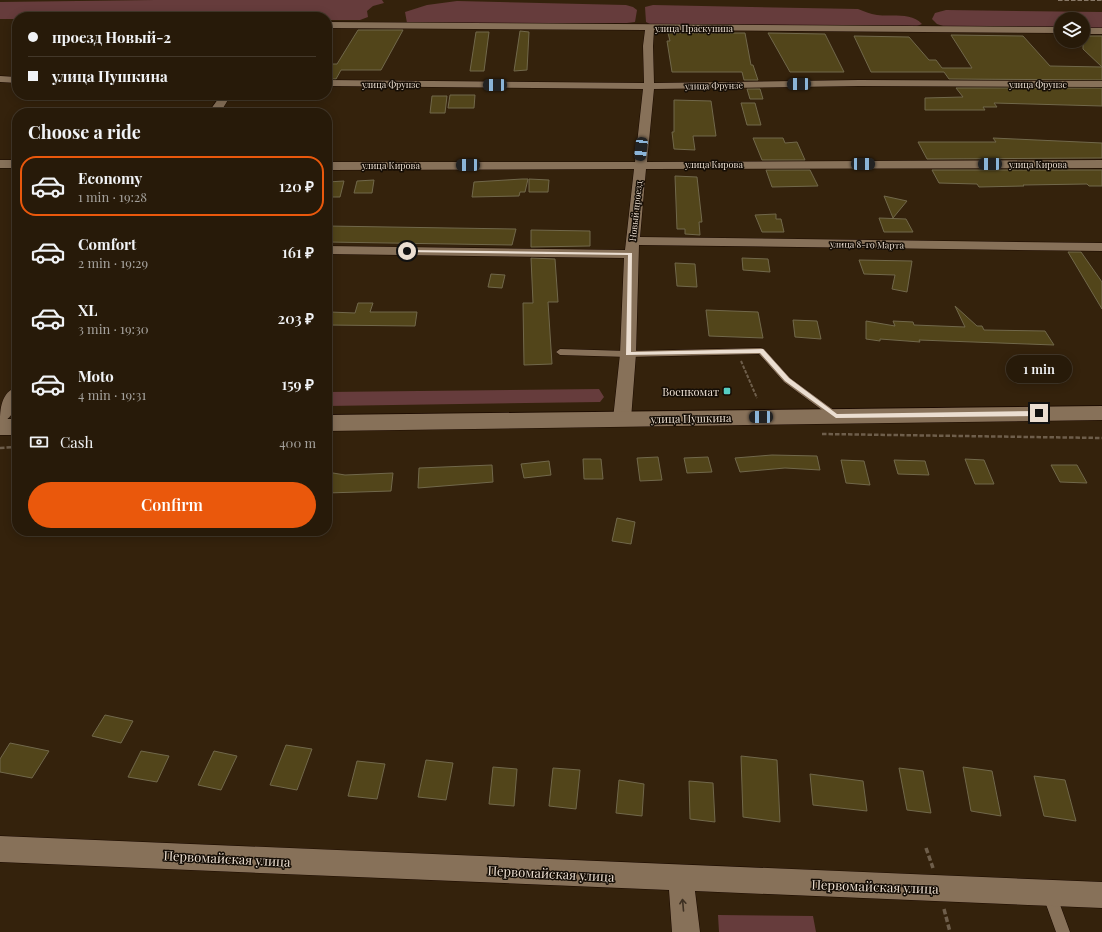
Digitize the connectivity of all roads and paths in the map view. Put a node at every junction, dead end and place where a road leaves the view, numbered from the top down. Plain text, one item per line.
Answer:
1 (332, 25) edge
2 (650, 27) junction
3 (1054, 30) edge
4 (1090, 31) edge
5 (1102, 31) edge
6 (0, 79) edge
7 (12, 80) edge
8 (332, 83) edge
9 (1102, 84) edge
10 (648, 86) junction
11 (0, 164) edge
12 (12, 164) edge
13 (640, 164) junction
14 (1102, 164) edge
15 (332, 166) edge
16 (1102, 247) edge
17 (632, 248) junction
18 (332, 250) edge
19 (736, 351) junction
20 (560, 352) dead end
21 (628, 354) junction
22 (756, 398) dead end
23 (12, 399) edge
24 (1102, 413) edge
25 (836, 416) junction
26 (0, 417) edge
27 (622, 419) junction
28 (332, 423) edge
29 (0, 427) edge
30 (12, 427) edge
31 (12, 447) edge
32 (0, 448) edge
33 (0, 848) edge
34 (681, 878) junction
35 (1048, 893) junction
36 (1102, 895) edge
37 (686, 932) edge
38 (1063, 932) edge

1 - 2 street, улица Праскунина
2 - 3 street, улица Праскунина
2 - 10 street, Новый проезд
4 - 5 street
6 - 7 street
8 - 10 street, улица Фрунзе
9 - 10 street, улица Фрунзе
10 - 13 street, Новый проезд
11 - 12 street
13 - 14 street, улица Кирова
13 - 15 street, улица Кирова
13 - 17 street, Новый проезд
16 - 17 street, улица 8-го Марта
17 - 18 street, улица 8-го Марта
17 - 21 street, Новый проезд
19 - 21 lane
19 - 22 path
19 - 25 lane
20 - 21 lane
21 - 27 street, Новый проезд
23 - 26 street
24 - 25 main road, улица Пушкина
25 - 27 main road, улица Пушкина
27 - 28 main road, улица Пушкина
29 - 30 main road
31 - 32 path
33 - 34 street, Первомайская улица
34 - 35 street, Первомайская улица
37 -> 34 street
35 - 36 street, Первомайская улица
35 - 38 lane

